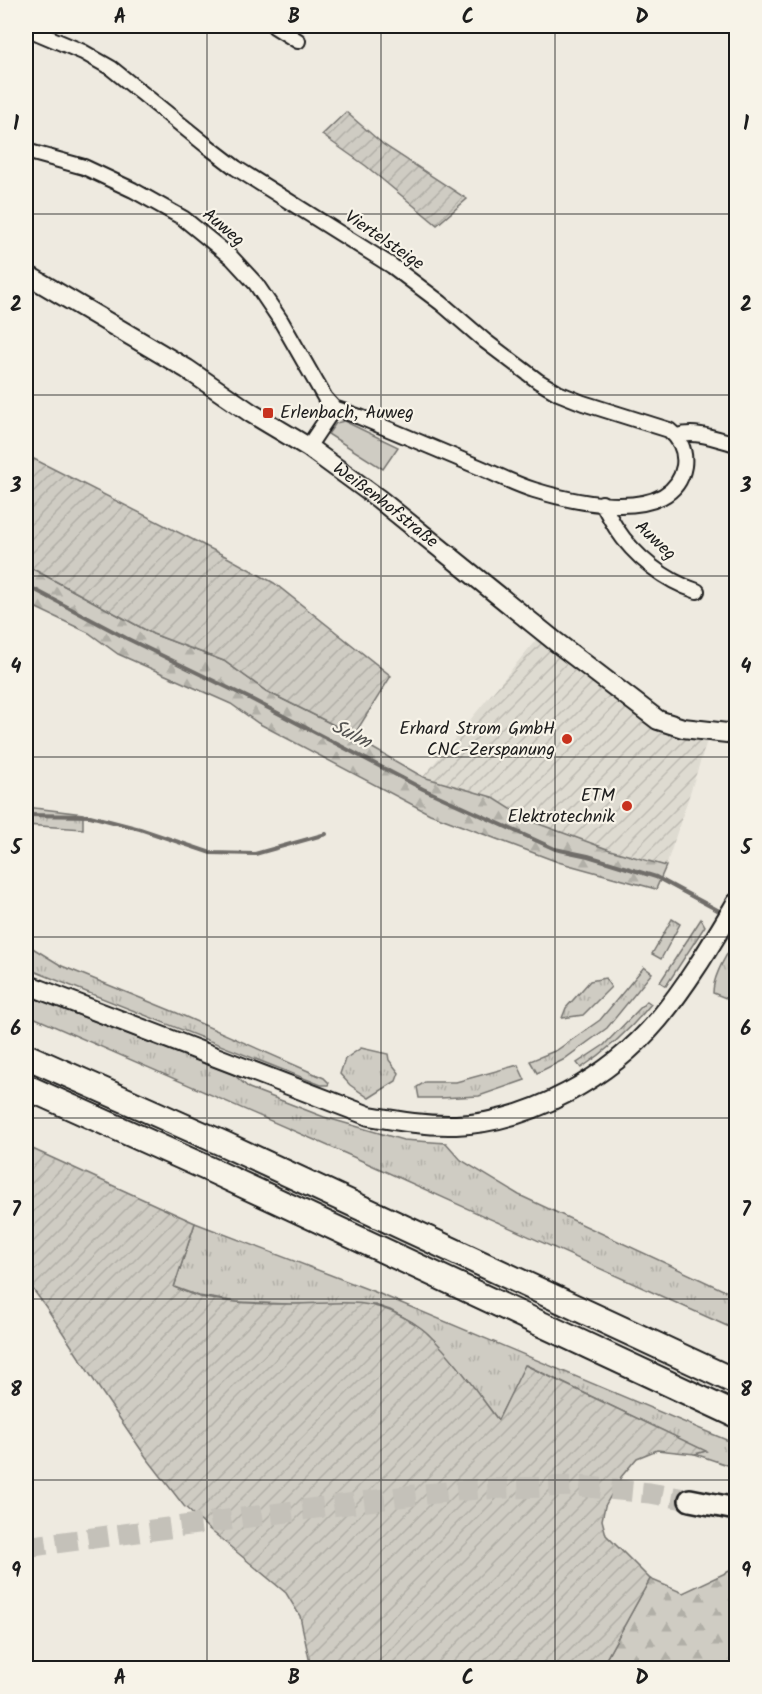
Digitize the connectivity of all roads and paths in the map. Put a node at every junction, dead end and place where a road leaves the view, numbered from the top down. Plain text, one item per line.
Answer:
1 (274, 26) edge
2 (26, 28) edge
3 (298, 41) dead end
4 (26, 151) edge
5 (26, 274) edge
6 (334, 408) junction
7 (677, 436) junction
8 (736, 444) edge
9 (308, 447) junction
10 (602, 503) junction
11 (697, 591) dead end
12 (736, 734) edge
13 (736, 904) edge
14 (26, 984) edge
15 (26, 1056) edge
16 (26, 1087) edge
17 (736, 1382) edge
18 (736, 1414) edge
19 (690, 1500) tunnel mouth
20 (736, 1509) edge

1 - 3 street
2 - 7 street, Viertelsteige
4 - 6 street, Auweg
5 - 9 street, Weißenhofstraße
6 - 9 street
6 - 10 street, Auweg
7 - 8 street, Viertelsteige
7 - 10 street, Auweg
9 - 12 street, Weißenhofstraße
10 - 11 street, Auweg
13 - 14 street
15 - 17 highway
16 - 18 highway
19 - 20 main road

